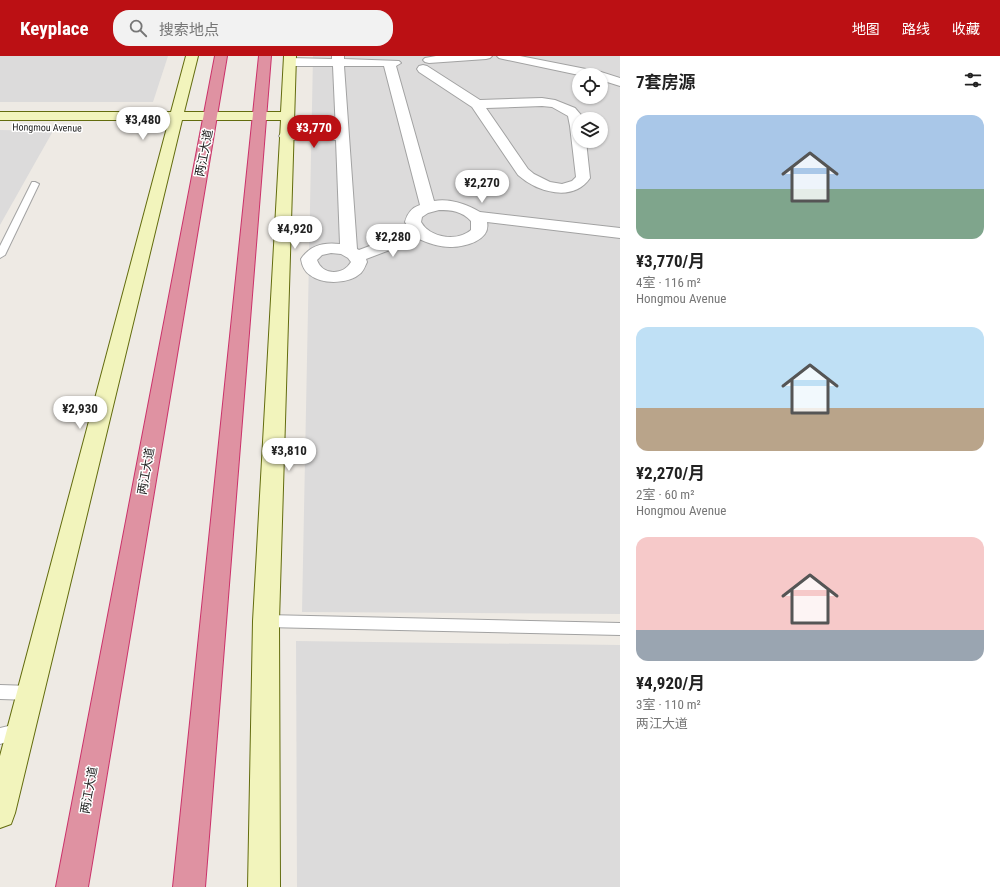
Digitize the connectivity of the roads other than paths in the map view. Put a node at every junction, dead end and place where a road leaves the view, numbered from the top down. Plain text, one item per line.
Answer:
1 (192, 56) edge
2 (221, 56) edge
3 (265, 56) edge
4 (486, 56) edge
5 (503, 56) edge
6 (290, 59) edge
7 (338, 59) edge
8 (396, 61) edge
9 (418, 65) edge
10 (572, 70) edge
11 (608, 78) edge
12 (620, 82) edge
13 (477, 104) junction
14 (0, 116) edge
15 (254, 125) junction
16 (0, 126) edge
17 (196, 126) junction
18 (286, 128) junction
19 (342, 136) junction
20 (35, 184) dead end
21 (428, 207) junction
22 (476, 216) junction
23 (419, 233) junction
24 (620, 233) edge
25 (353, 254) junction
26 (0, 255) edge
27 (281, 264) junction
28 (309, 264) junction
29 (266, 621) junction
30 (620, 629) edge
31 (0, 692) edge
32 (31, 693) junction
33 (21, 731) junction
34 (0, 736) edge
35 (0, 813) edge
36 (72, 887) edge
37 (189, 887) edge
38 (264, 887) edge

1 - 17 street
2 - 17 highway, 两江大道
3 - 15 highway
4 - 9 street
5 - 10 street
6 - 7 street
6 - 18 street
7 - 8 street
7 - 19 street
8 - 9 street
8 - 21 street
9 - 13 street
11 - 12 street
13 - 13 street
14 - 17 street
15 - 17 street
15 - 18 street
15 - 37 highway
16 - 17 street, Hongmou Avenue
17 - 32 street
17 - 36 highway, 两江大道
18 - 19 street
18 - 27 street
19 - 25 street
20 - 26 lane
21 - 22 street
21 - 23 street
22 - 23 street
22 - 24 street
23 - 25 street
25 - 28 street
25 - 28 street
27 - 28 street
27 - 29 street
29 - 30 lane
29 - 38 street
31 - 32 lane
32 - 33 street
33 - 34 lane
33 - 35 street

